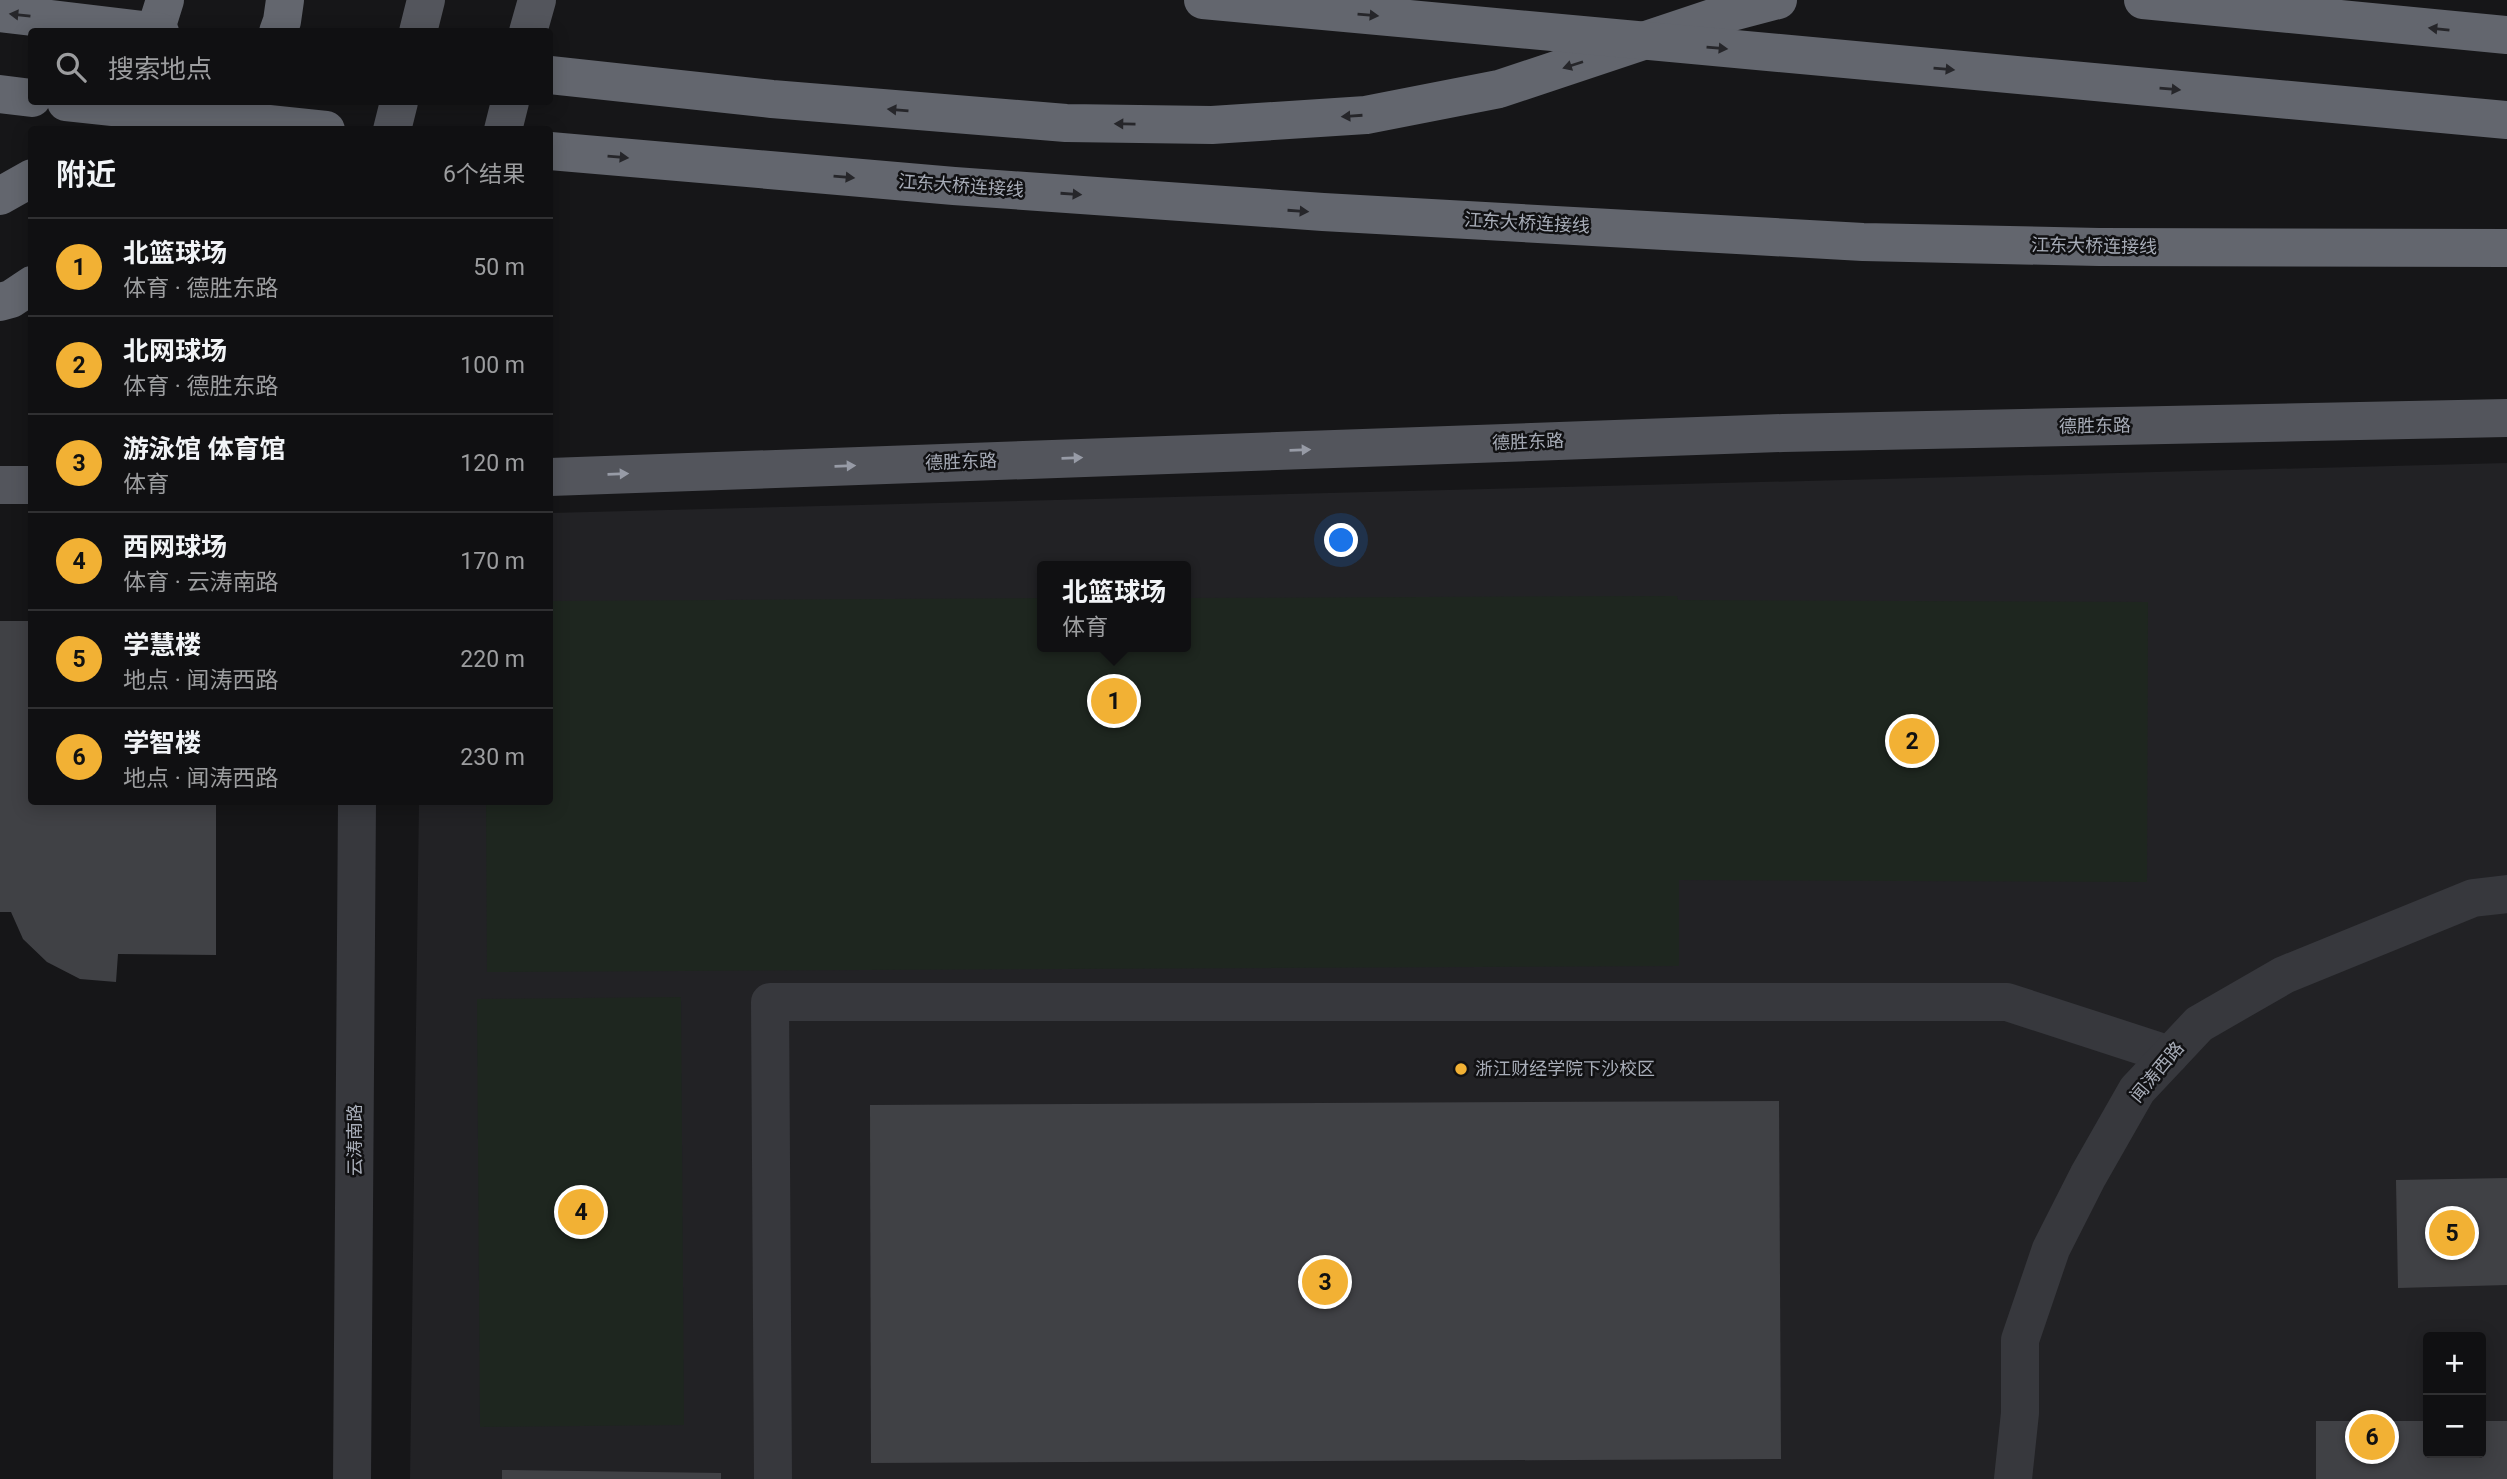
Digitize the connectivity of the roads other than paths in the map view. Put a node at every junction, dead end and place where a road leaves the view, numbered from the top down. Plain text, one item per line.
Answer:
1 (165, 0) edge
2 (285, 0) edge
3 (426, 0) edge
4 (537, 0) edge
5 (1203, 0) edge
6 (1778, 0) edge
7 (2143, 0) edge
8 (0, 13) edge
9 (126, 28) edge
10 (156, 28) edge
11 (279, 28) edge
12 (419, 28) edge
13 (529, 28) edge
14 (2507, 35) edge
15 (553, 75) edge
16 (0, 94) edge
17 (28, 98) edge
18 (94, 105) edge
19 (130, 105) edge
20 (250, 105) edge
21 (398, 105) edge
22 (509, 105) edge
23 (2507, 120) edge
24 (103, 126) edge
25 (234, 126) edge
26 (289, 126) edge
27 (393, 126) edge
28 (504, 126) edge
29 (553, 152) edge
30 (28, 180) edge
31 (0, 196) edge
32 (2507, 248) edge
33 (28, 288) edge
34 (0, 302) edge
35 (2507, 418) edge
36 (553, 477) edge
37 (0, 485) edge
38 (28, 485) edge
39 (357, 805) edge
40 (2507, 894) edge
41 (2170, 1055) junction
42 (352, 1479) edge
43 (773, 1479) edge
44 (2013, 1479) edge

1 - 10 highway
2 - 11 highway
3 - 12 main road
4 - 13 main road
5 -> 23 highway, bridge
6 -> 15 highway, bridge
14 -> 7 highway
9 -> 8 highway, bridge
16 - 17 highway
18 - 26 highway, bridge
19 - 24 highway
20 - 25 highway
21 - 27 main road
22 - 28 main road
29 -> 32 highway, 江东大桥连接线
30 - 31 highway
33 - 34 highway
36 -> 35 main road, 德胜东路
37 - 38 main road
39 - 42 street, 云涛南路
40 - 41 street, 闻涛西路
41 - 43 street
41 - 44 street, 闻涛西路

